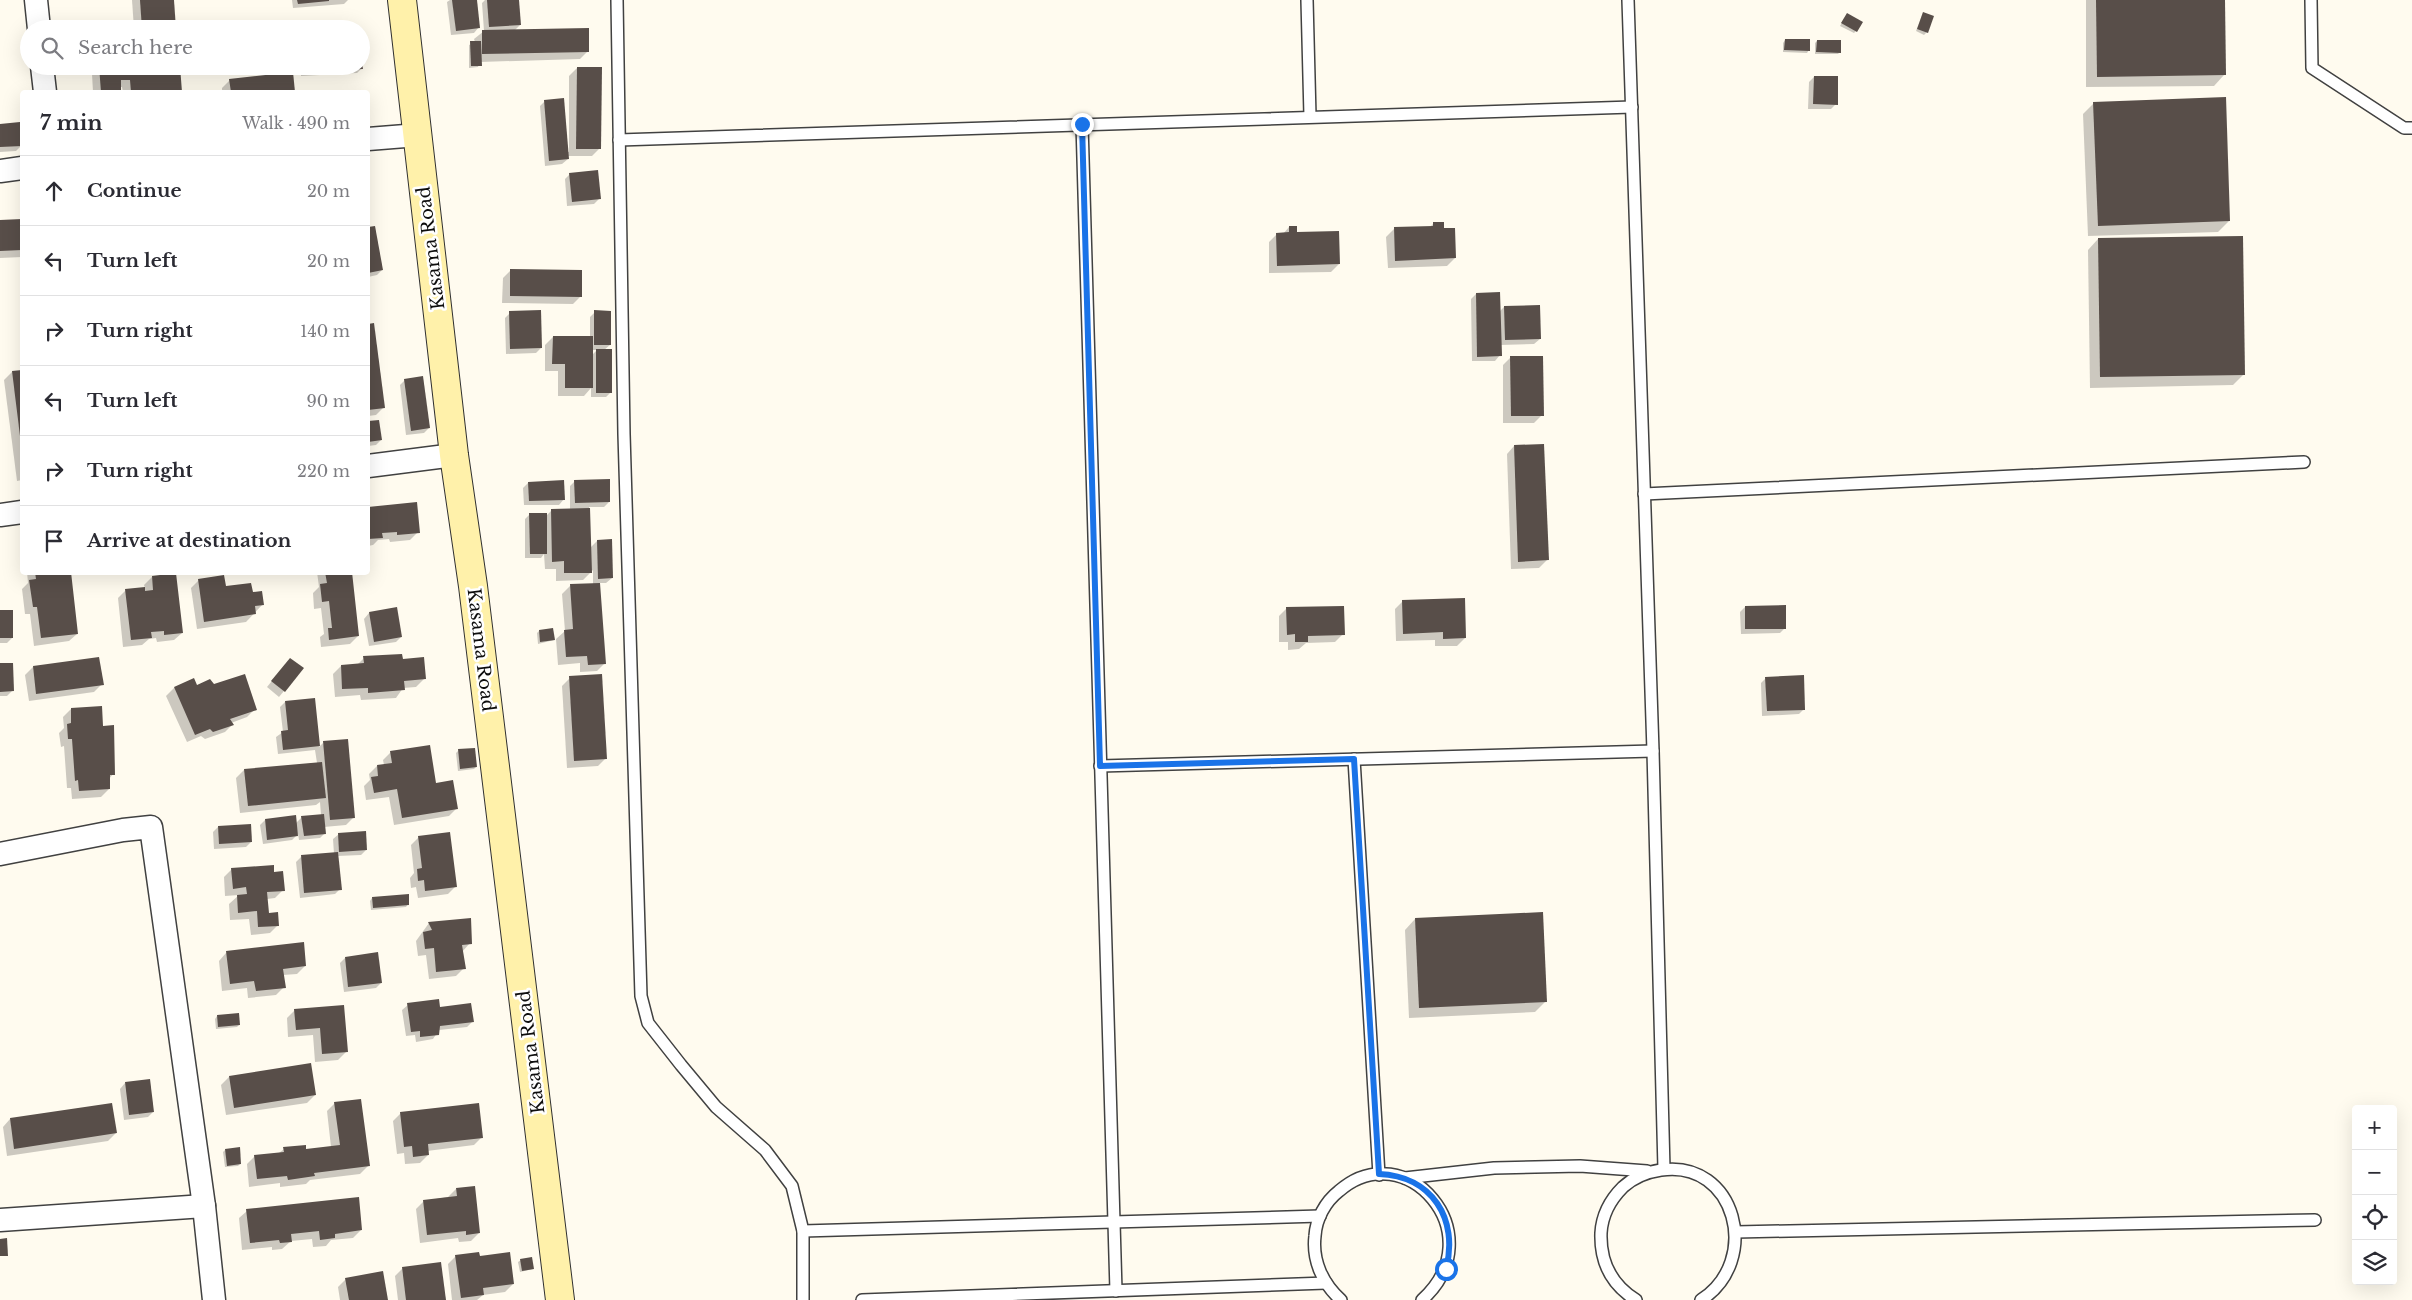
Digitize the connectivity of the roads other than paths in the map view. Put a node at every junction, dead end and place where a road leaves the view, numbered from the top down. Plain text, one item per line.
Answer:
1 (36, 0) edge
2 (402, 0) edge
3 (617, 0) edge
4 (1307, 0) edge
5 (1628, 0) edge
6 (2311, 0) edge
7 (38, 20) edge
8 (43, 75) edge
9 (45, 90) edge
10 (1632, 107) junction
11 (1310, 116) junction
12 (1082, 124) junction
13 (2412, 128) edge
14 (418, 135) junction
15 (370, 139) edge
16 (619, 140) junction
17 (20, 168) edge
18 (0, 171) edge
19 (454, 455) junction
20 (2304, 462) dead end
21 (370, 466) edge
22 (1644, 494) junction
23 (20, 512) edge
24 (0, 515) edge
25 (1653, 751) junction
26 (1354, 759) junction
27 (1100, 766) junction
28 (0, 854) edge
29 (1664, 1169) junction
30 (1651, 1171) junction
31 (1379, 1174) junction
32 (1405, 1178) junction
33 (204, 1206) junction
34 (1320, 1216) junction
35 (0, 1220) edge
36 (2315, 1220) dead end
37 (1114, 1222) junction
38 (803, 1231) junction
39 (1736, 1232) junction
40 (1326, 1283) junction
41 (1116, 1291) junction
42 (214, 1300) edge
43 (560, 1300) edge
44 (803, 1300) edge
45 (862, 1300) edge
46 (1342, 1300) edge
47 (1422, 1300) edge
48 (1636, 1300) edge
49 (1700, 1300) edge

1 - 7 street
2 - 14 street, Kasama Road
3 - 16 lane
4 - 11 lane
5 - 10 lane
6 - 13 lane
8 - 9 street
10 - 11 lane
10 - 22 lane
11 - 12 lane
12 - 16 lane
12 - 27 lane
14 - 15 street
14 - 19 street, Kasama Road
16 - 38 lane
17 - 18 street
19 - 21 street
19 - 43 street, Kasama Road
20 - 22 lane
22 - 25 lane
23 - 24 street
25 - 26 lane
25 - 29 lane
26 - 27 lane
26 - 31 lane
27 - 37 lane
28 - 33 street
29 - 30 lane
29 - 39 lane
30 - 32 lane
30 - 48 lane
31 - 32 lane
31 - 34 lane
32 - 47 lane
33 - 35 street
33 - 42 street
34 - 37 lane
34 - 40 lane
36 - 39 lane
37 - 38 lane
37 - 41 lane
38 - 44 lane
39 - 49 lane
40 - 41 lane
40 - 46 lane
41 - 45 lane

